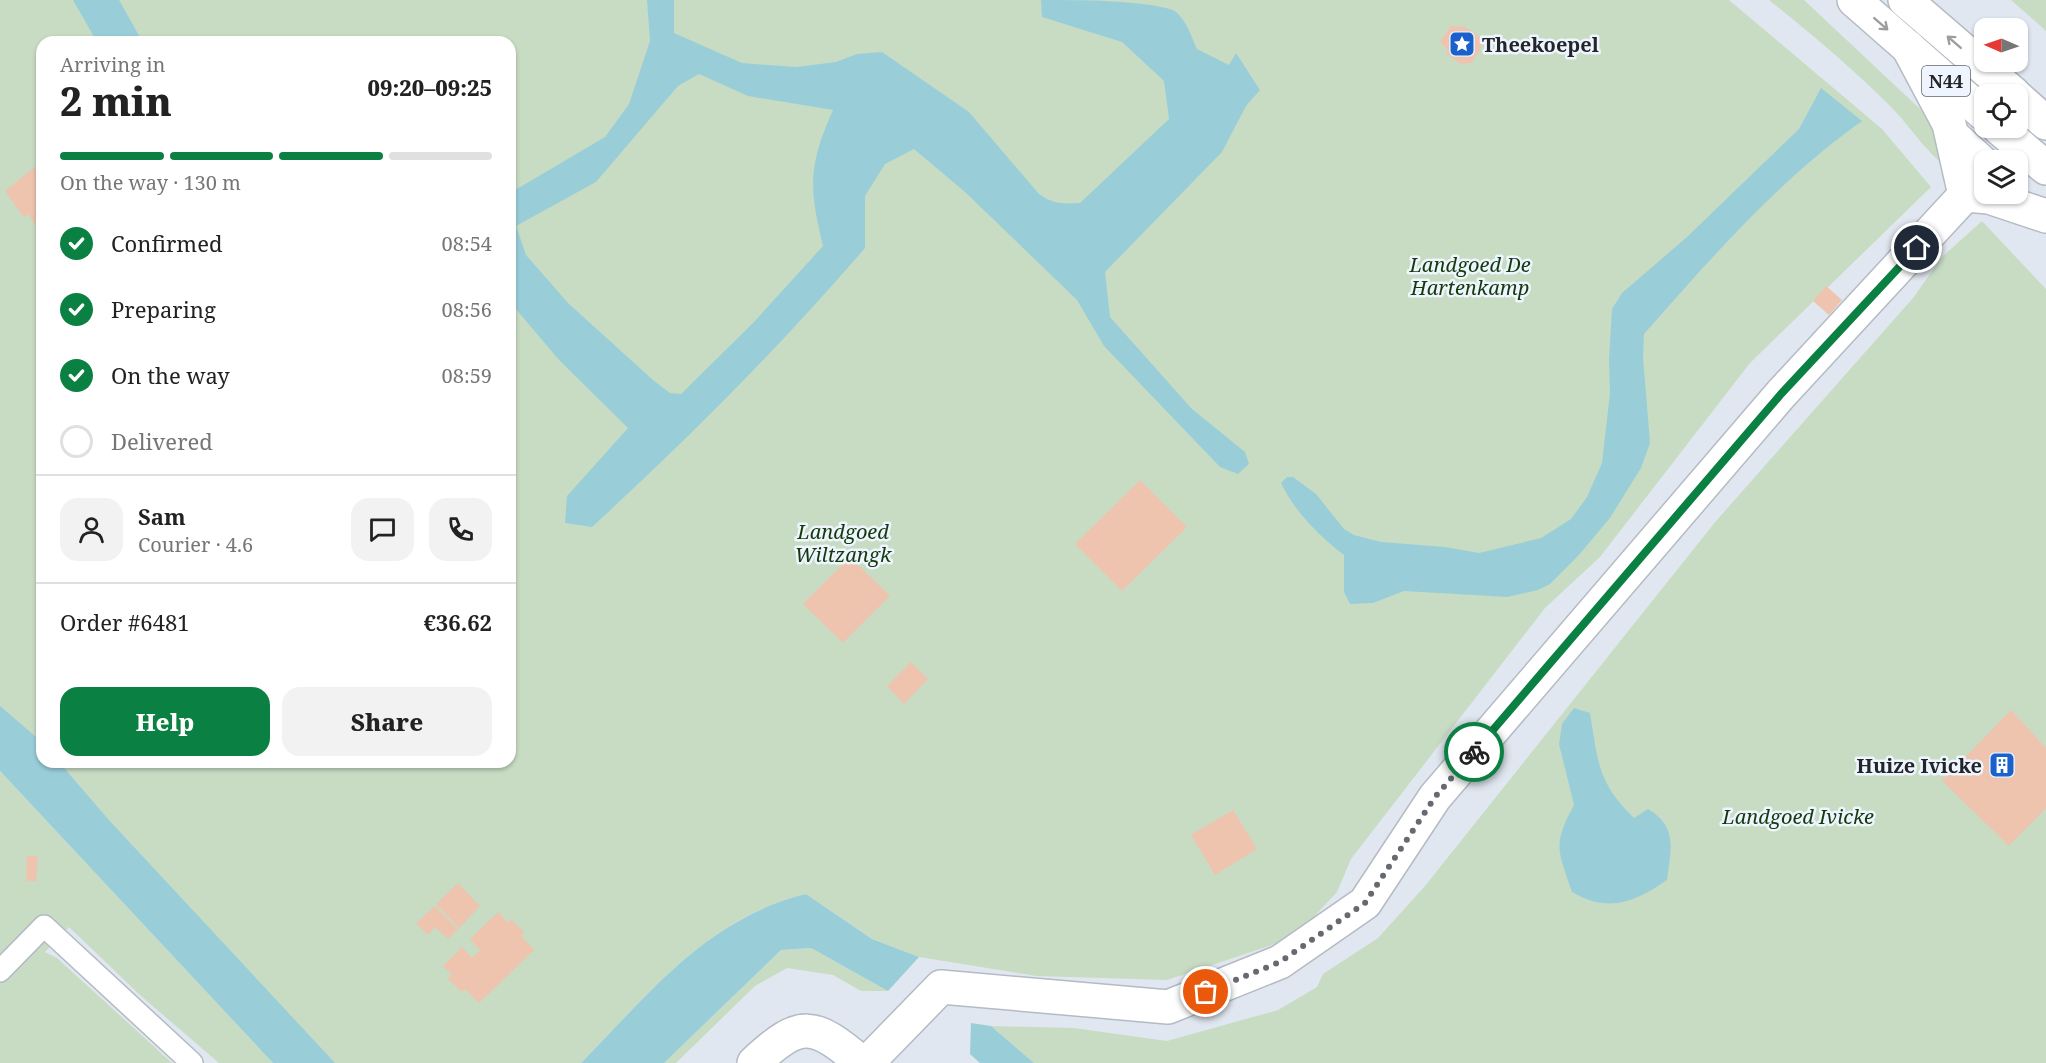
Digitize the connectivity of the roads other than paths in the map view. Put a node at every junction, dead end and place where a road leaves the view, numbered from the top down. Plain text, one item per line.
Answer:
1 (1854, 0) edge
2 (1905, 0) edge
3 (1908, 47) junction
4 (2002, 84) edge
5 (1974, 105) edge
6 (2028, 107) edge
7 (2046, 123) edge
8 (1949, 124) junction
9 (2012, 138) edge
10 (1977, 150) edge
11 (2046, 168) edge
12 (1965, 195) junction
13 (2028, 198) edge
14 (2045, 215) edge
15 (0, 971) edge
16 (192, 1063) edge
17 (753, 1063) edge
18 (862, 1063) edge
19 (867, 1063) edge

1 -> 3 street, N44
4 -> 2 street, N44
3 - 5 street, N44
3 - 8 street, N44
6 - 7 street
8 - 10 lane, N44
8 - 12 street, N44
9 - 11 street
12 - 14 street
12 - 19 street
13 - 14 lane
15 - 16 lane
17 - 18 street

